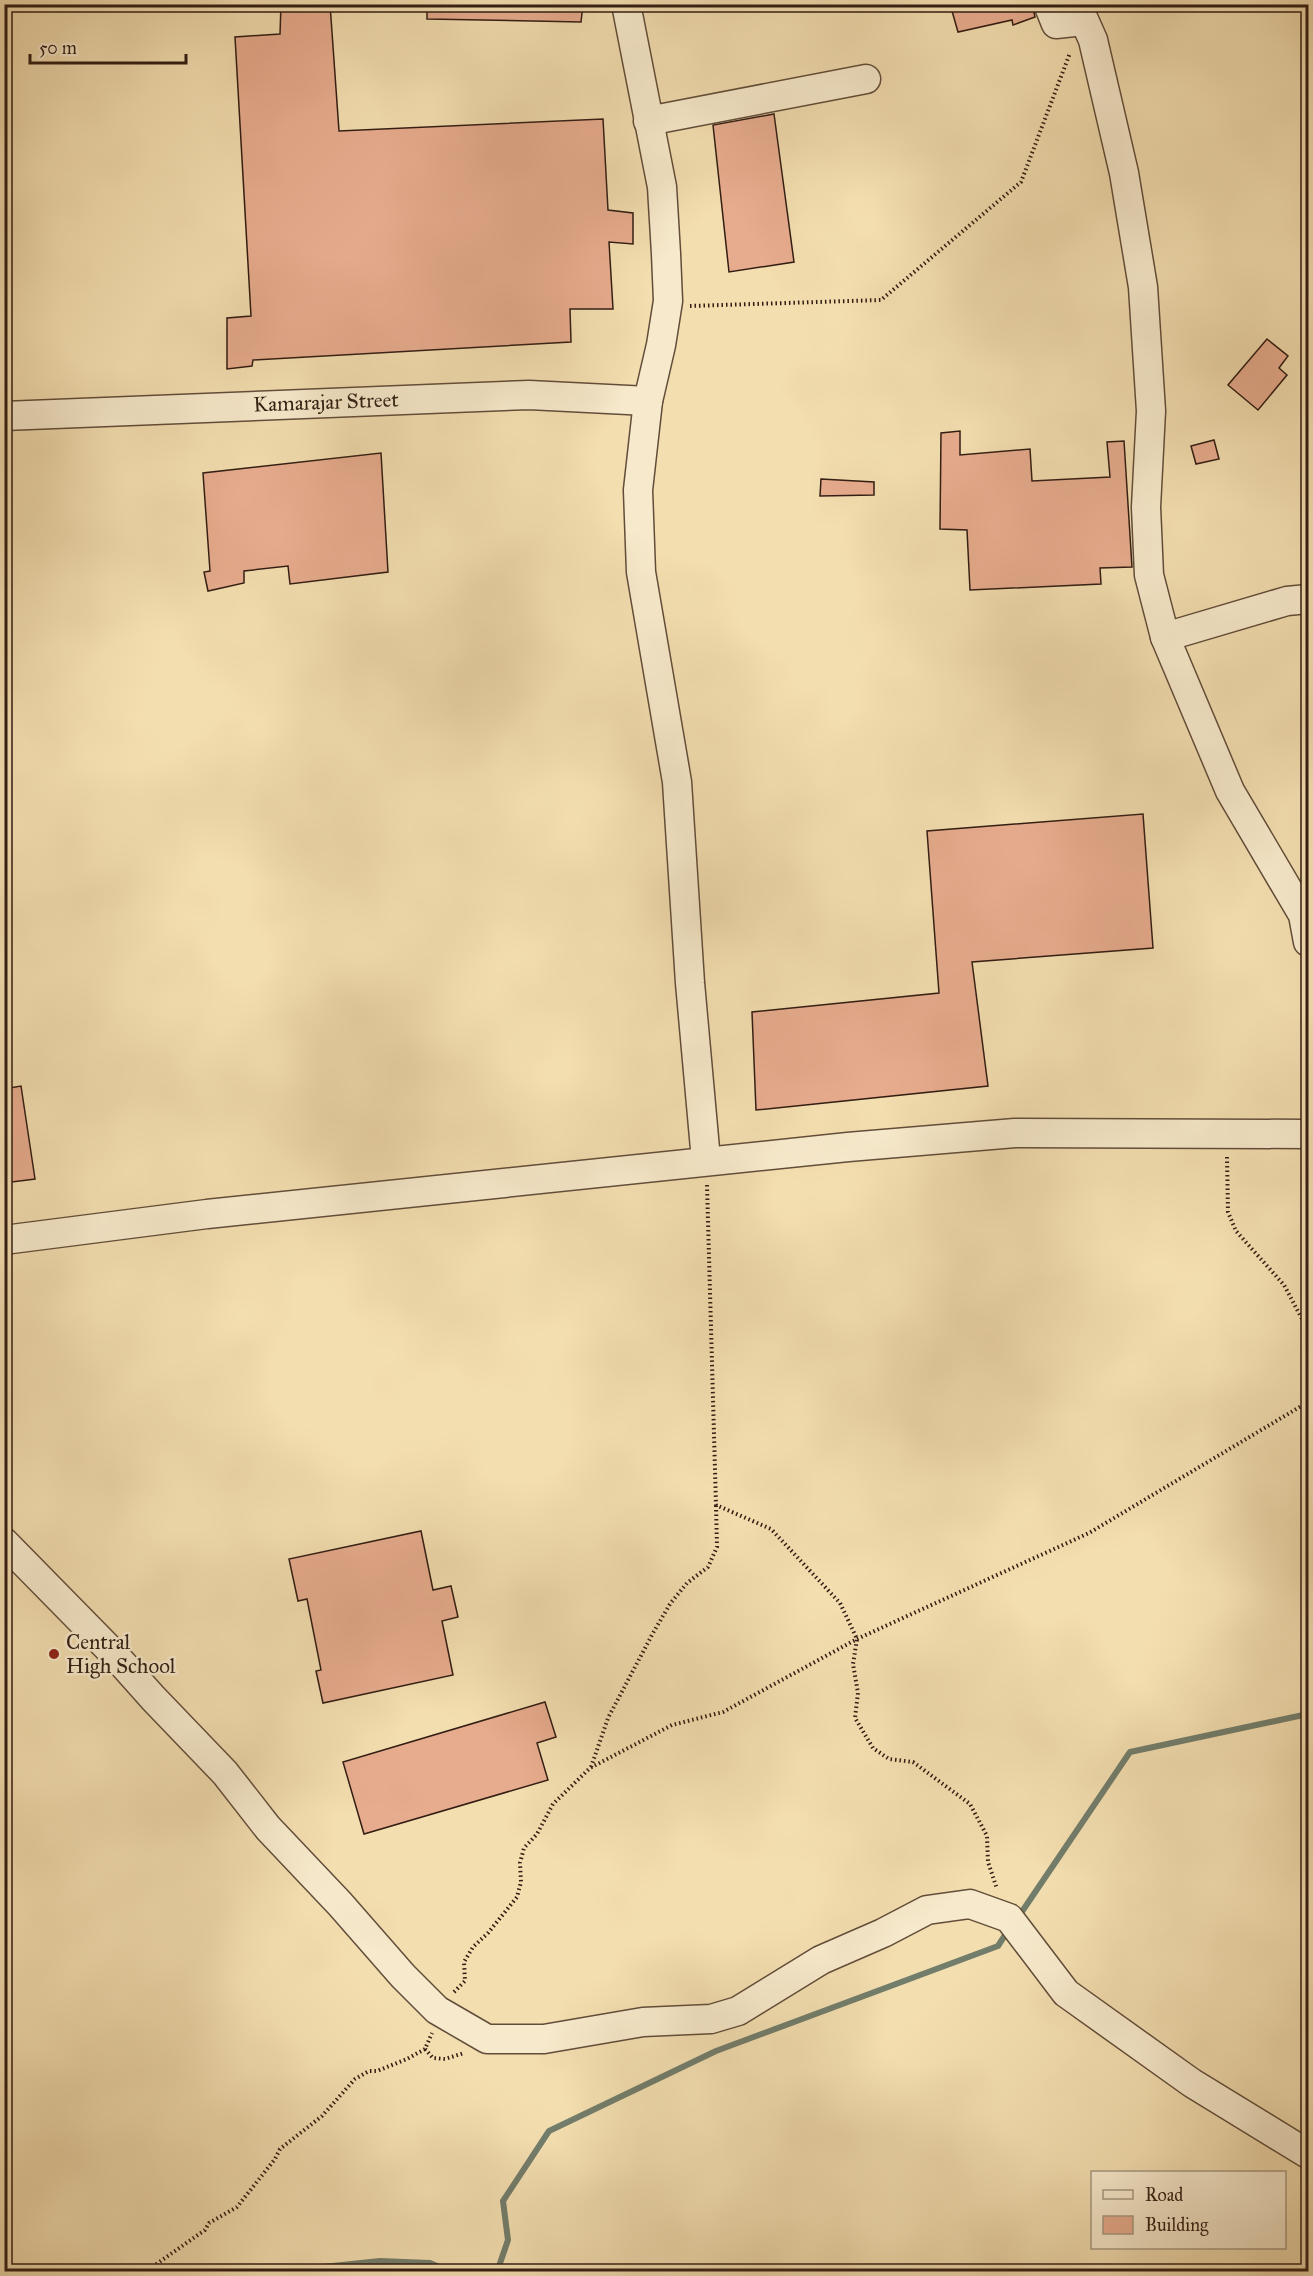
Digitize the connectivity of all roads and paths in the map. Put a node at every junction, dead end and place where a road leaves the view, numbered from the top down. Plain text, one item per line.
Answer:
1 (626, 4) edge
2 (1047, 4) edge
3 (1080, 13) edge
4 (866, 79) dead end
5 (648, 121) junction
6 (667, 306) junction
7 (648, 401) junction
8 (4, 416) edge
9 (1308, 599) edge
10 (1165, 637) junction
11 (1306, 924) edge
12 (1228, 1134) junction
13 (1308, 1134) edge
14 (706, 1160) junction
15 (4, 1240) edge
16 (1308, 1330) edge
17 (1308, 1402) edge
18 (716, 1505) junction
19 (4, 1542) edge
20 (857, 1639) junction
21 (590, 1768) junction
22 (1017, 1928) junction
23 (436, 2010) junction
24 (487, 2039) junction
25 (425, 2049) junction
26 (1308, 2154) edge
27 (145, 2271) edge

1 - 5 street
2 - 3 street
3 - 6 path
3 - 10 street
4 - 5 street
5 - 6 street
6 - 7 street
7 - 8 street, Kamarajar Street
7 - 14 street
9 - 10 street
10 - 11 street
12 - 13 street
12 - 14 street
12 - 16 path
14 - 15 street
14 - 18 path
17 - 20 path
18 - 20 path
18 - 21 path
19 - 23 street
20 - 21 path
20 - 22 path
21 - 23 path
22 - 24 street
22 - 26 street
23 - 24 street
23 - 25 path
24 - 25 path
25 - 27 path

